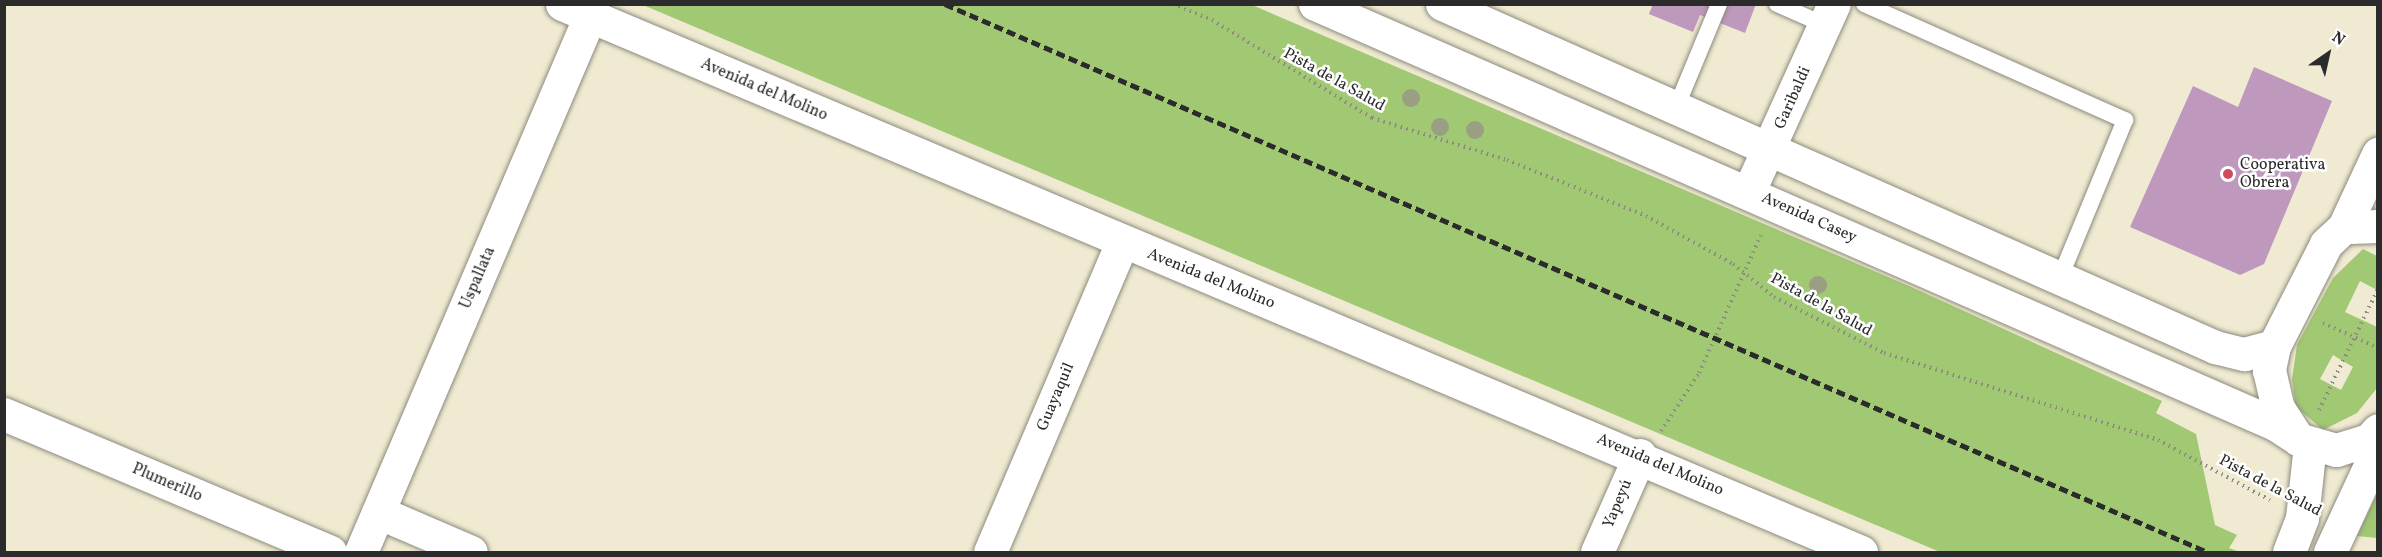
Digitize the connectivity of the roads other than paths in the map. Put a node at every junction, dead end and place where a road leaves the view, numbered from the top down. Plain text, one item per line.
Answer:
1 (1315, 4) edge
2 (1442, 4) edge
3 (1719, 4) edge
4 (1777, 4) edge
5 (1864, 4) edge
6 (582, 8) edge
7 (1829, 15) edge
8 (1676, 108) junction
9 (1770, 150) junction
10 (2378, 153) edge
11 (1749, 191) junction
12 (2378, 226) edge
13 (2344, 227) junction
14 (1122, 242) junction
15 (2060, 278) junction
16 (2274, 346) junction
17 (4, 414) edge
18 (2378, 430) edge
19 (2304, 442) junction
20 (2378, 448) edge
21 (1640, 455) junction
22 (378, 512) junction
23 (330, 552) edge
24 (361, 552) edge
25 (471, 552) edge
26 (990, 552) edge
27 (1597, 552) edge
28 (1861, 552) edge
29 (2289, 552) edge
30 (2330, 552) edge

1 - 11 street, Avenida Casey
2 - 8 street
3 - 8 lane
4 - 7 lane
5 - 15 lane
6 - 14 street, Avenida del Molino
6 - 22 street, Uspallata
7 - 9 street, Garibaldi
8 - 9 street
9 - 11 street, Garibaldi
9 - 15 street
10 - 13 street
11 - 19 street, Avenida Casey
12 - 13 street
13 - 16 street
14 - 21 street, Avenida del Molino
14 - 26 street, Guayaquil
15 - 16 street
16 - 19 street
17 - 23 street, Plumerillo
18 - 19 street
19 - 29 street
20 - 30 street
21 - 27 street, Yapeyú
21 - 28 street, Avenida del Molino
22 - 24 street, Uspallata
22 - 25 street

